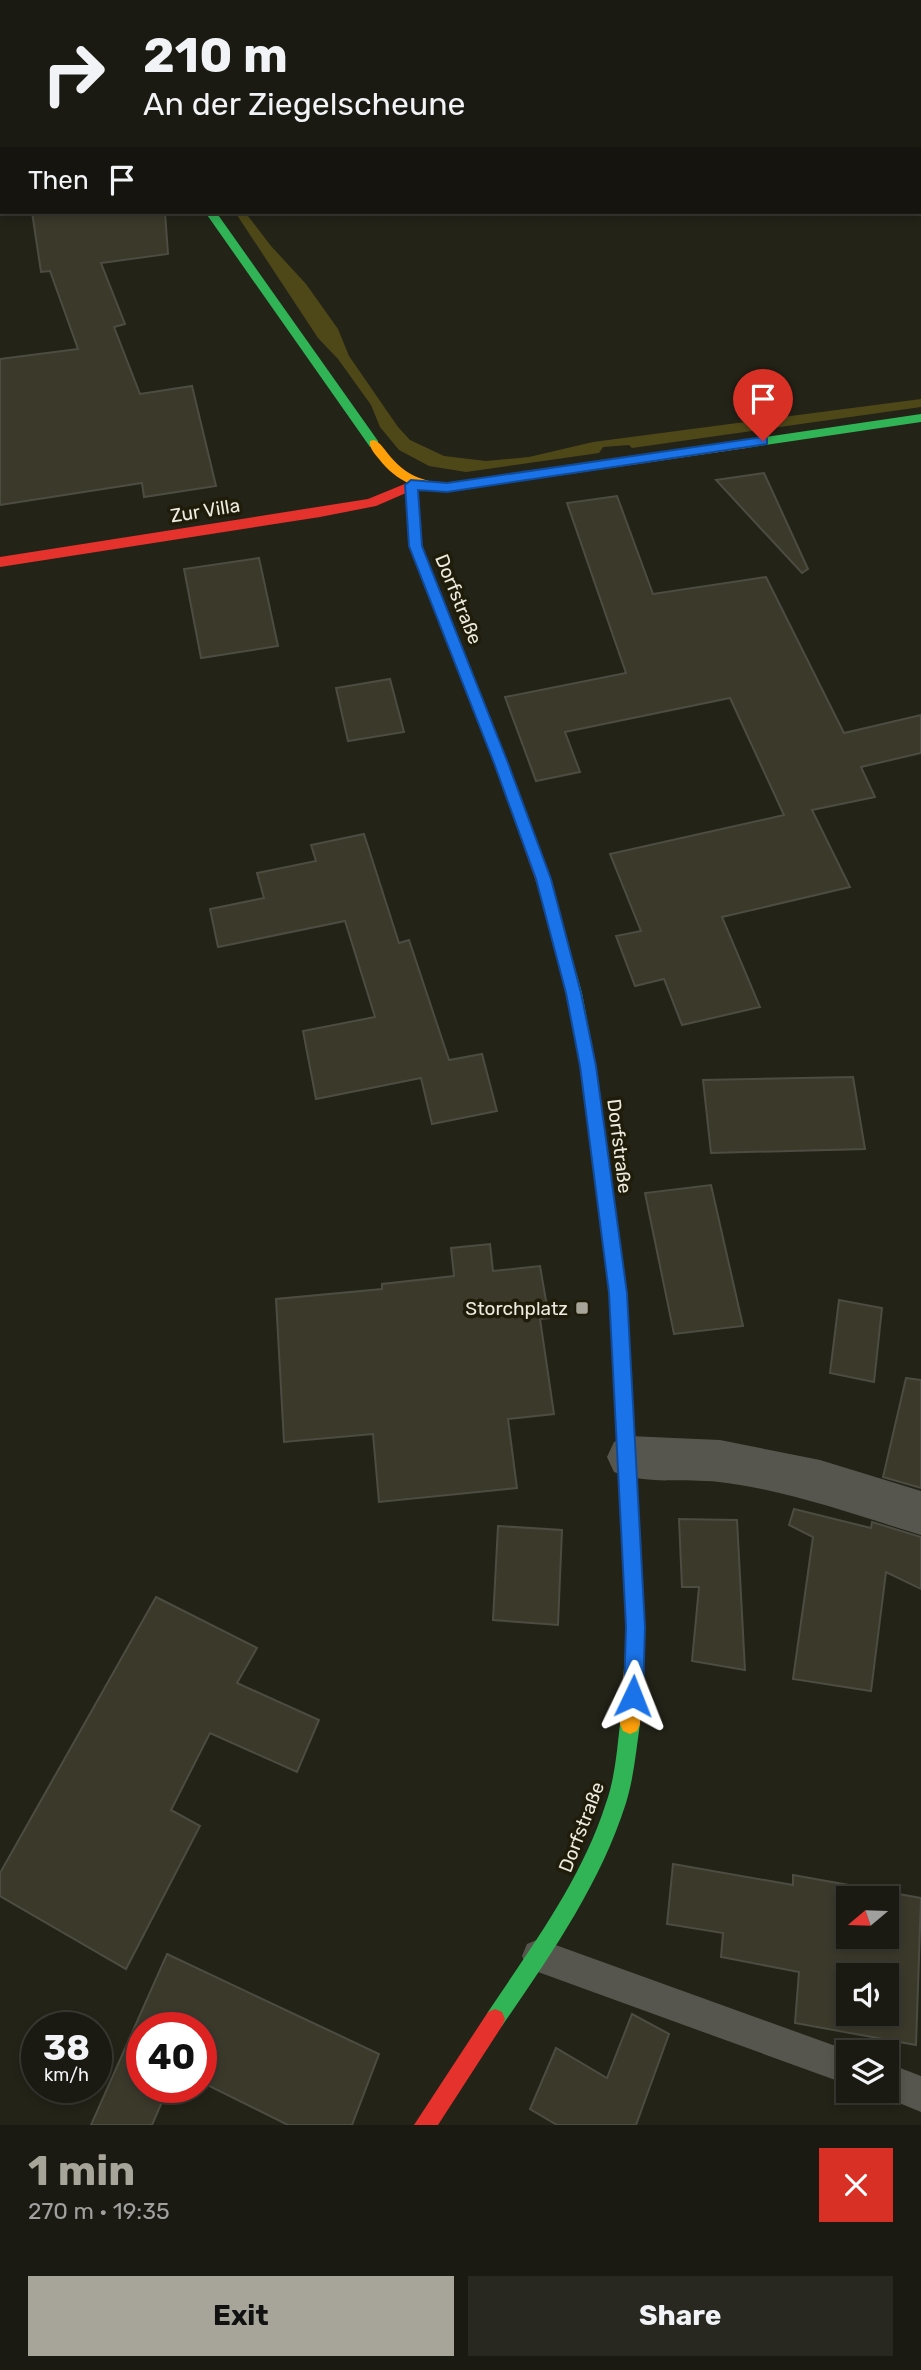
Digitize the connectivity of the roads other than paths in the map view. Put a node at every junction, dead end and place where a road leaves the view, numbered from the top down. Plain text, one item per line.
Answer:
1 (211, 214) edge
2 (921, 418) edge
3 (411, 485) junction
4 (0, 562) edge
5 (629, 1457) junction
6 (921, 1513) edge
7 (539, 1956) junction
8 (836, 2063) edge
9 (899, 2086) edge
10 (921, 2094) edge
11 (425, 2125) edge

1 - 3 street
2 - 3 street
3 - 4 street, Zur Villa
3 - 5 street, Dorfstraße
5 - 6 street
5 - 7 street, Dorfstraße
7 - 8 lane
7 - 11 street, Dorfstraße
9 - 10 lane

